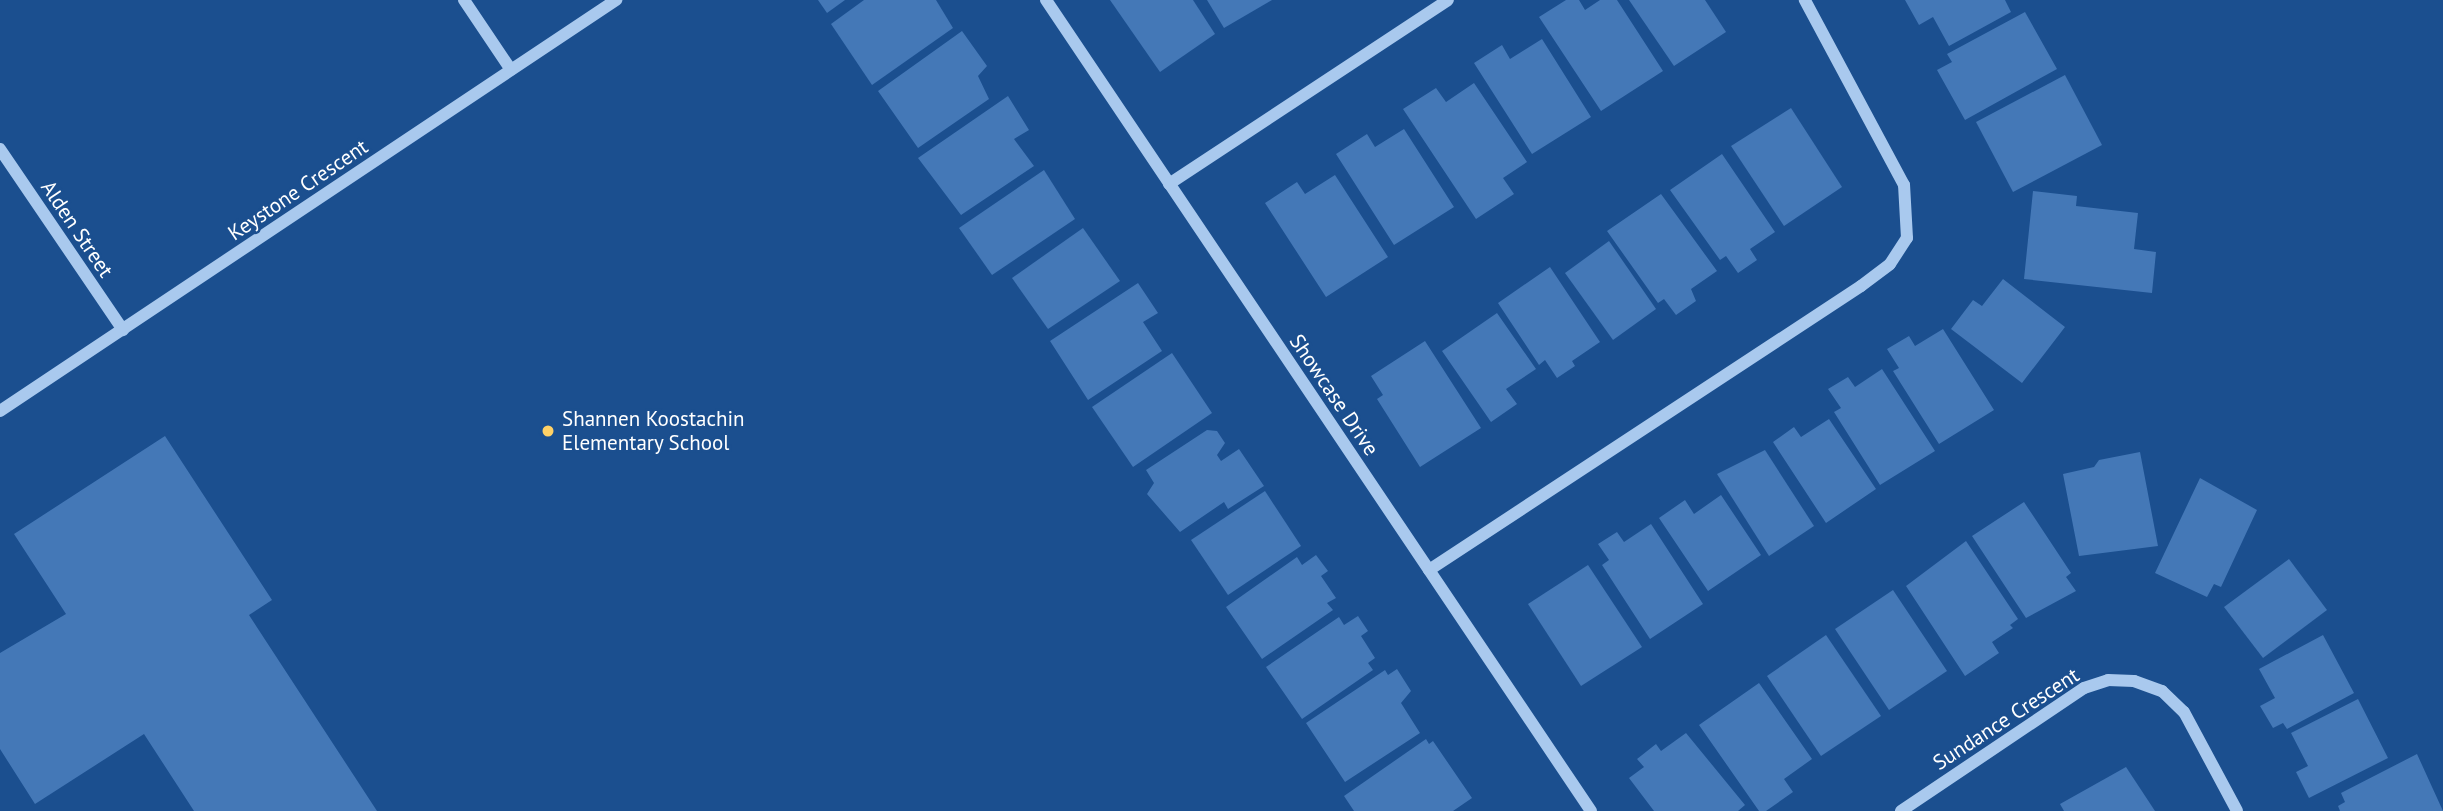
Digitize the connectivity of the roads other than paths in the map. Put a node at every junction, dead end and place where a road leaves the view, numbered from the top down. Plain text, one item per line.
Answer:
1 (464, 0) edge
2 (616, 0) edge
3 (1046, 0) edge
4 (1448, 0) edge
5 (1805, 0) edge
6 (511, 70) junction
7 (0, 149) edge
8 (1169, 184) junction
9 (123, 330) junction
10 (0, 411) edge
11 (1429, 570) junction
12 (1591, 811) edge
13 (1901, 811) edge
14 (2237, 811) edge

1 - 6 street
2 - 6 street, Keystone Crescent
3 - 8 street, Showcase Drive
4 - 8 street
5 - 11 street
6 - 9 street, Keystone Crescent
7 - 9 street, Alden Street
8 - 11 street, Showcase Drive
9 - 10 street, Keystone Crescent
11 - 12 street, Showcase Drive
13 - 14 street, Sundance Crescent

